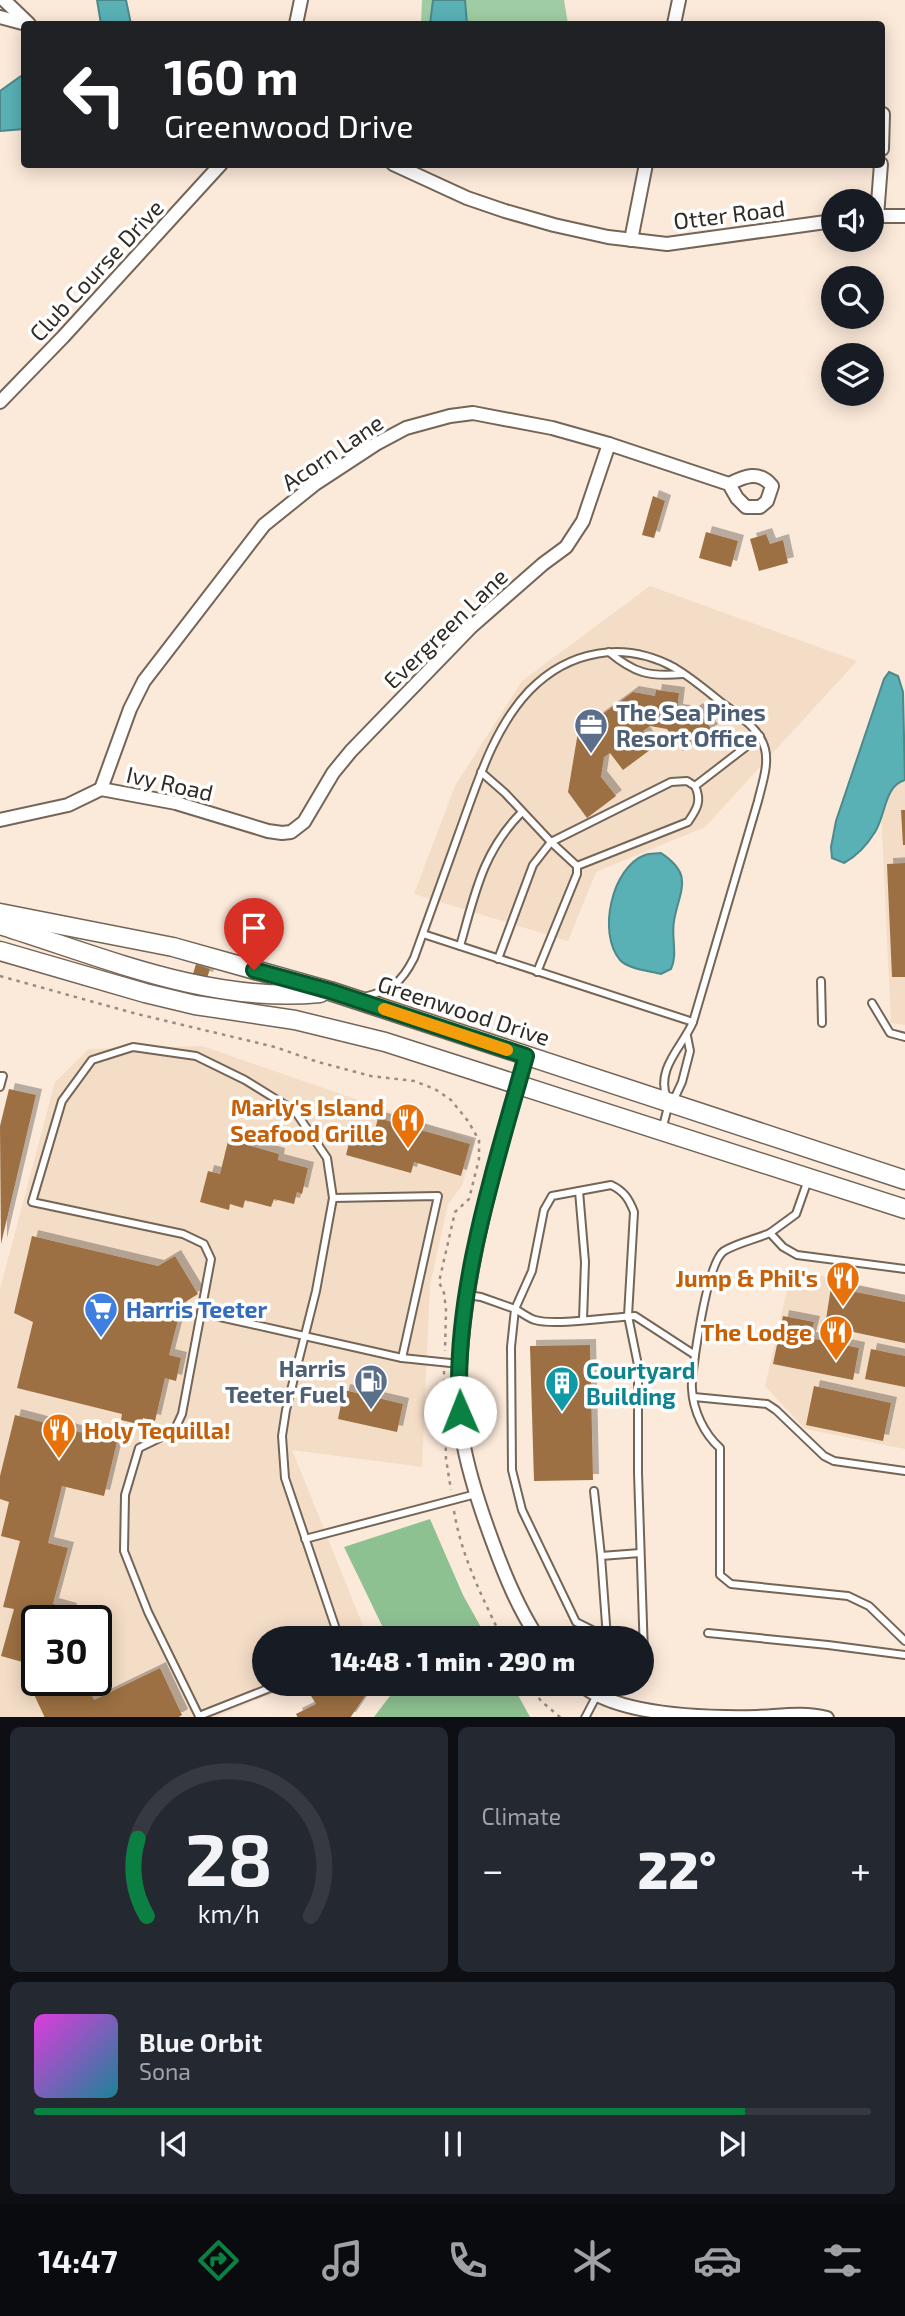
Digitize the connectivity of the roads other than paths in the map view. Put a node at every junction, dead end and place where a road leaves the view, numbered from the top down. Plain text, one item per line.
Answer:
1 (4, 0) edge
2 (301, 0) edge
3 (679, 0) edge
4 (0, 17) edge
5 (24, 21) edge
6 (297, 21) edge
7 (675, 21) edge
8 (21, 22) edge
9 (217, 168) edge
10 (402, 168) edge
11 (645, 168) edge
12 (880, 168) edge
13 (878, 189) edge
14 (884, 216) edge
15 (905, 216) edge
16 (821, 224) edge
17 (631, 240) junction
18 (0, 402) edge
19 (609, 444) junction
20 (729, 484) dead end
21 (609, 652) junction
22 (683, 673) junction
23 (760, 736) junction
24 (481, 772) junction
25 (695, 786) junction
26 (101, 789) junction
27 (521, 813) junction
28 (0, 820) edge
29 (291, 832) joint
30 (551, 842) junction
31 (577, 866) junction
32 (0, 913) edge
33 (0, 925) edge
34 (423, 934) junction
35 (460, 946) junction
36 (0, 951) edge
37 (498, 959) junction
38 (537, 972) junction
39 (821, 981) dead end
40 (330, 991) junction
41 (355, 1000) junction
42 (872, 1003) dead end
43 (693, 1022) junction
44 (822, 1023) dead end
45 (687, 1036) junction
46 (905, 1037) edge
47 (526, 1056) junction
48 (0, 1076) edge
49 (518, 1085) junction
50 (0, 1087) edge
51 (669, 1103) junction
52 (662, 1131) junction
53 (809, 1178) junction
54 (905, 1180) edge
55 (579, 1191) junction
56 (333, 1198) junction
57 (905, 1209) edge
58 (771, 1233) junction
59 (905, 1269) edge
60 (468, 1294) junction
61 (515, 1309) junction
62 (202, 1313) junction
63 (628, 1316) junction
64 (583, 1320) junction
65 (305, 1337) junction
66 (695, 1355) junction
67 (402, 1358) junction
68 (460, 1364) junction
69 (694, 1397) junction
70 (905, 1471) edge
71 (594, 1490) dead end
72 (476, 1494) junction
73 (305, 1539) junction
74 (640, 1553) junction
75 (601, 1556) junction
76 (335, 1626) edge
77 (530, 1626) edge
78 (584, 1626) edge
79 (606, 1626) edge
80 (643, 1626) edge
81 (708, 1633) dead end
82 (905, 1641) edge
83 (905, 1655) edge
84 (252, 1695) edge
85 (596, 1696) edge
86 (601, 1696) edge
87 (198, 1717) edge
88 (585, 1717) edge
89 (827, 1717) edge

1 - 5 street
2 - 6 street
3 - 7 street
4 - 8 street
9 - 18 street, Club Course Drive
10 - 17 street, Otter Road
11 - 17 street, Otter Road
12 - 13 street
14 - 15 street
16 - 17 street, Otter Road
19 - 20 street, Acorn Lane
19 - 26 street, Acorn Lane
19 - 29 street, Evergreen Lane
21 - 22 lane
21 - 22 lane
21 - 24 lane
22 - 23 lane
23 - 25 lane
23 - 43 lane
24 - 27 lane
24 - 34 lane
25 - 30 lane
25 - 31 lane
26 - 28 street, Ivy Road
26 - 29 street, Ivy Road
27 - 30 lane
27 - 35 lane
30 - 31 lane
30 - 37 lane
31 - 38 lane
32 - 40 street, Greenwood Drive
33 - 40 street
34 - 35 lane
34 - 41 lane
35 - 37 lane
36 - 49 street
37 - 38 lane
38 - 43 lane
39 - 44 lane
40 - 41 street, Greenwood Drive
41 - 47 street, Greenwood Drive
42 - 46 lane
43 - 45 lane
45 - 51 lane
45 - 51 lane
47 - 49 street
47 - 51 street, Greenwood Drive
48 - 50 lane
49 - 52 street
49 - 60 street
51 - 52 lane
51 - 54 street, Greenwood Drive
52 - 53 street
53 - 57 street
53 - 58 lane
55 - 61 lane
55 - 63 lane
55 - 64 lane
56 - 62 lane
56 - 65 lane
56 - 67 lane
58 - 59 lane
58 - 66 lane
60 - 61 lane
60 - 68 street
61 - 64 lane
61 - 78 lane
62 - 65 lane
62 - 87 lane
63 - 64 lane
63 - 66 lane
63 - 74 lane
65 - 67 lane
65 - 73 lane
66 - 69 lane
67 - 68 lane
68 - 72 street
69 - 70 lane
69 - 82 lane
71 - 75 lane
72 - 73 lane
72 - 77 street
73 - 76 lane
74 - 75 lane
74 - 80 lane
75 - 79 lane
81 - 83 lane
84 - 87 lane
85 - 88 lane
86 - 89 street

